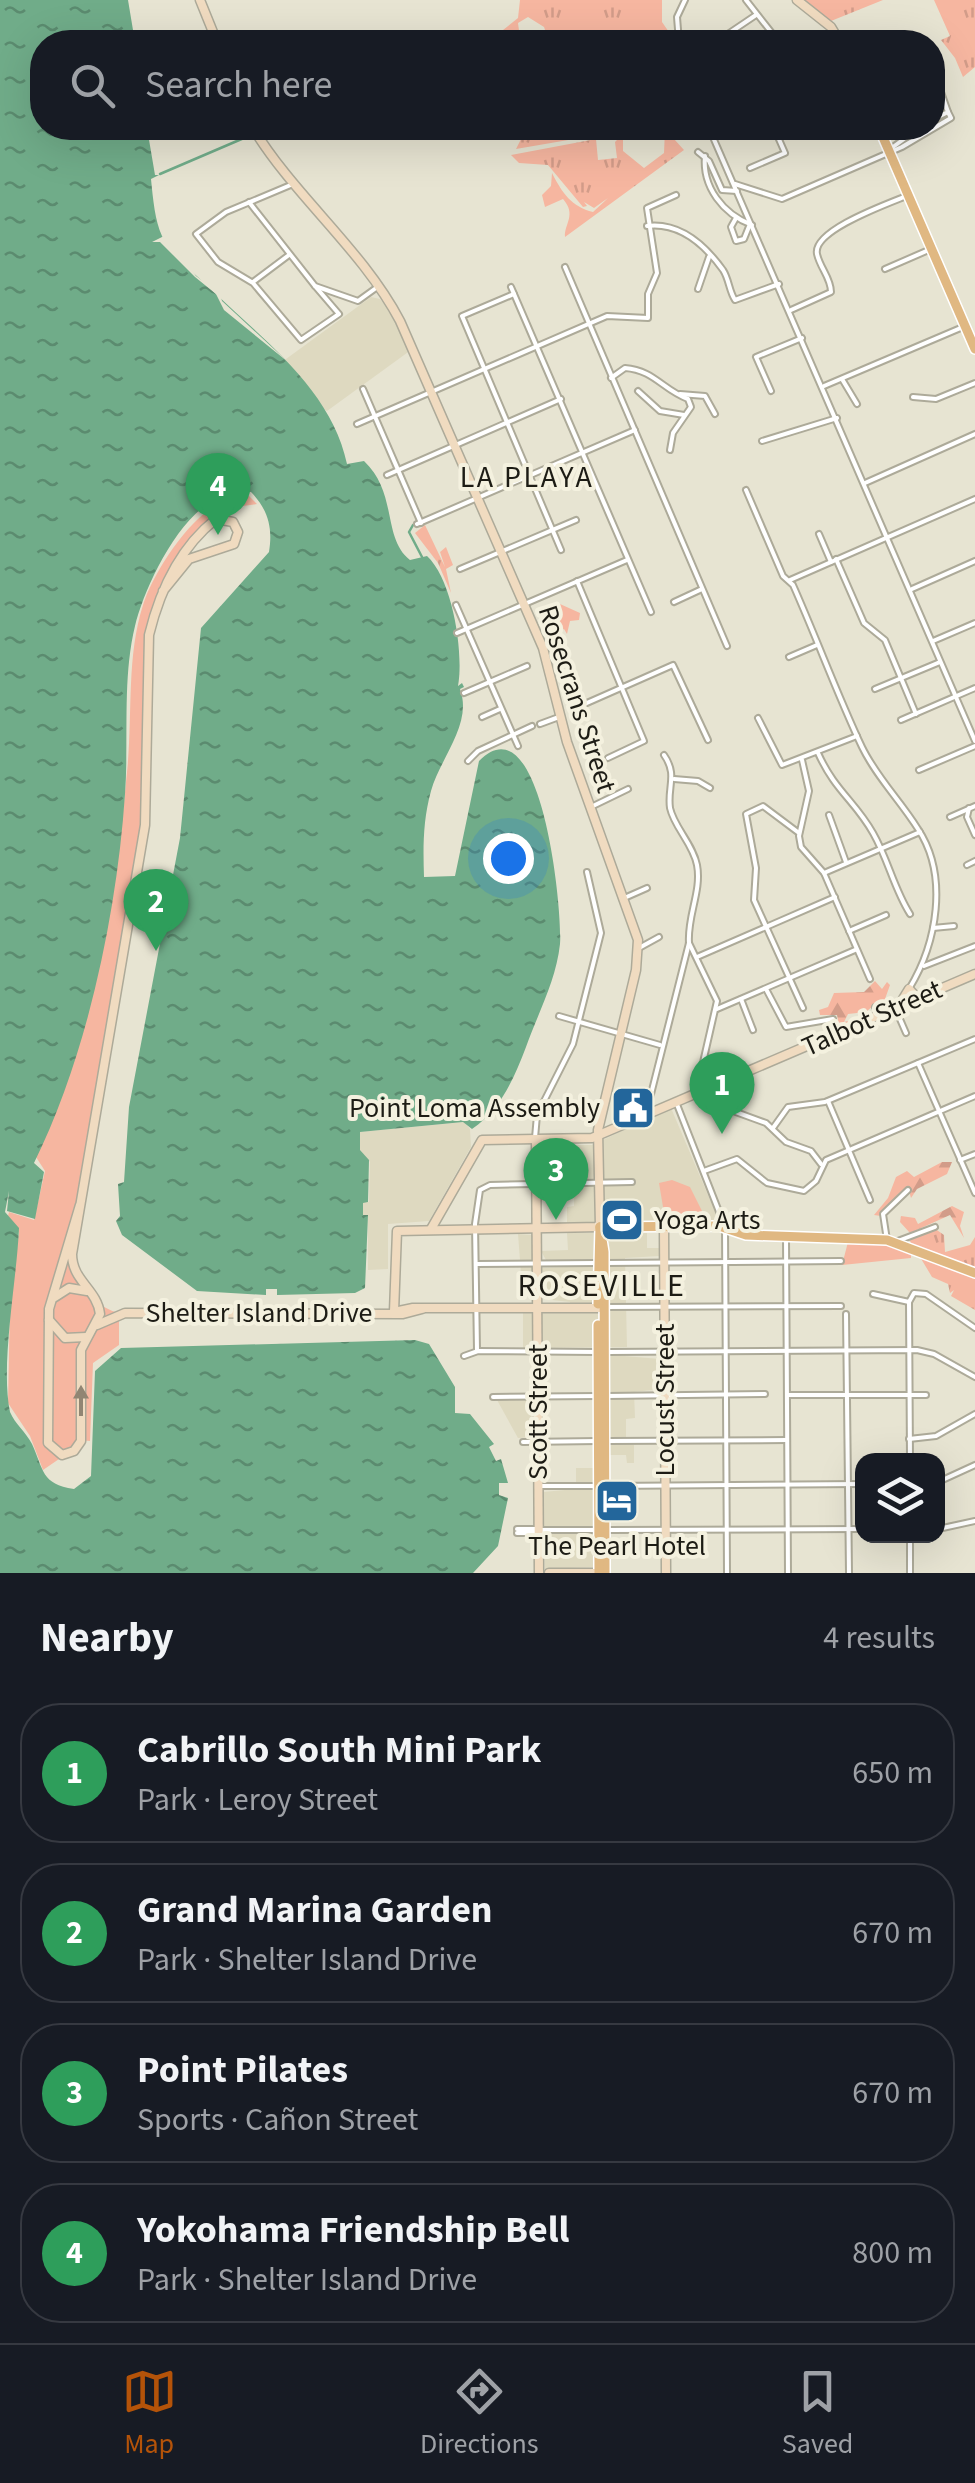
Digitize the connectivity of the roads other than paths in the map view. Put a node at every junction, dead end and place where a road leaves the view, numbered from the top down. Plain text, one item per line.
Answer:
1 (200, 0) edge
2 (685, 0) edge
3 (746, 0) edge
4 (798, 0) edge
5 (756, 15) junction
6 (211, 30) edge
7 (678, 30) edge
8 (734, 30) edge
9 (769, 30) edge
10 (834, 30) edge
11 (945, 102) edge
12 (950, 115) junction
13 (945, 116) edge
14 (945, 118) edge
15 (262, 140) edge
16 (715, 140) edge
17 (779, 140) edge
18 (884, 140) edge
19 (904, 140) edge
20 (908, 140) edge
21 (890, 151) junction
22 (698, 152) dead end
23 (705, 156) junction
24 (750, 168) dead end
25 (293, 184) junction
26 (735, 184) junction
27 (738, 191) junction
28 (676, 195) dead end
29 (909, 195) junction
30 (248, 202) junction
31 (736, 218) junction
32 (751, 224) junction
33 (647, 226) junction
34 (932, 249) junction
35 (290, 255) junction
36 (709, 258) junction
37 (566, 267) dead end
38 (885, 269) dead end
39 (252, 283) junction
40 (779, 284) junction
41 (315, 286) junction
42 (379, 286) junction
43 (698, 289) dead end
44 (367, 295) junction
45 (390, 303) junction
46 (791, 310) junction
47 (588, 325) junction
48 (965, 326) junction
49 (802, 338) junction
50 (538, 346) junction
51 (975, 350) edge
52 (485, 369) junction
53 (612, 378) junction
54 (842, 379) junction
55 (975, 383) edge
56 (824, 386) junction
57 (364, 389) dead end
58 (638, 390) dead end
59 (432, 392) junction
60 (771, 392) dead end
61 (675, 394) junction
62 (913, 397) dead end
63 (560, 400) junction
64 (857, 404) dead end
65 (687, 414) junction
66 (715, 414) dead end
67 (375, 416) junction
68 (837, 418) junction
69 (508, 422) junction
70 (356, 424) dead end
71 (635, 430) junction
72 (975, 434) edge
73 (762, 441) dead end
74 (455, 445) junction
75 (670, 450) dead end
76 (584, 453) junction
77 (398, 470) junction
78 (387, 475) dead end
79 (531, 475) junction
80 (865, 482) junction
81 (746, 490) dead end
82 (478, 498) junction
83 (975, 499) edge
84 (576, 520) dead end
85 (554, 530) junction
86 (819, 534) dead end
87 (888, 537) junction
88 (194, 540) junction
89 (562, 550) dead end
90 (501, 552) junction
91 (200, 553) junction
92 (629, 559) junction
93 (834, 561) junction
94 (975, 561) edge
95 (460, 569) dead end
96 (790, 580) junction
97 (577, 582) junction
98 (702, 589) junction
99 (912, 589) junction
100 (163, 591) junction
101 (674, 602) dead end
102 (456, 605) dead end
103 (524, 605) junction
104 (651, 612) dead end
105 (975, 623) edge
106 (466, 629) junction
107 (457, 633) dead end
108 (933, 641) junction
109 (818, 644) junction
110 (728, 646) dead end
111 (789, 657) dead end
112 (941, 661) junction
113 (528, 666) dead end
114 (901, 678) junction
115 (490, 682) junction
116 (623, 688) junction
117 (975, 688) edge
118 (875, 689) dead end
119 (464, 693) dead end
120 (956, 696) junction
121 (580, 706) dead end
122 (502, 709) junction
123 (916, 714) junction
124 (482, 717) dead end
125 (559, 717) junction
126 (758, 718) dead end
127 (901, 720) dead end
128 (540, 724) dead end
129 (532, 726) dead end
130 (512, 735) junction
131 (857, 736) junction
132 (708, 740) dead end
133 (975, 744) edge
134 (518, 746) dead end
135 (818, 753) junction
136 (664, 755) dead end
137 (608, 758) dead end
138 (802, 760) junction
139 (468, 762) dead end
140 (919, 770) dead end
141 (674, 779) junction
142 (710, 788) dead end
143 (628, 789) dead end
144 (972, 807) edge
145 (588, 808) junction
146 (829, 815) dead end
147 (950, 817) dead end
148 (920, 832) junction
149 (800, 833) junction
150 (975, 835) edge
151 (882, 848) junction
152 (975, 862) edge
153 (847, 863) junction
154 (967, 865) dead end
155 (588, 872) dead end
156 (824, 873) junction
157 (647, 888) dead end
158 (835, 897) junction
159 (622, 898) junction
160 (886, 914) dead end
161 (910, 914) dead end
162 (954, 926) dead end
163 (766, 927) junction
164 (933, 928) junction
165 (849, 931) junction
166 (659, 938) dead end
167 (689, 943) junction
168 (975, 946) edge
169 (638, 948) junction
170 (857, 949) junction
171 (698, 957) junction
172 (922, 966) junction
173 (975, 974) edge
174 (788, 979) junction
175 (870, 979) dead end
176 (766, 988) junction
177 (909, 989) junction
178 (741, 999) junction
179 (913, 1000) junction
180 (874, 1006) dead end
181 (804, 1008) dead end
182 (894, 1009) junction
183 (717, 1010) junction
184 (559, 1016) dead end
185 (833, 1019) dead end
186 (579, 1022) junction
187 (753, 1030) dead end
188 (906, 1033) dead end
189 (620, 1034) junction
190 (975, 1038) edge
191 (662, 1045) junction
192 (918, 1063) junction
193 (718, 1084) junction
194 (696, 1093) junction
195 (975, 1096) edge
196 (828, 1101) junction
197 (676, 1102) junction
198 (939, 1111) junction
199 (646, 1114) junction
200 (774, 1128) junction
201 (597, 1136) junction
202 (536, 1139) junction
203 (849, 1150) junction
204 (975, 1154) edge
205 (960, 1160) junction
206 (821, 1164) junction
207 (704, 1172) junction
208 (632, 1182) dead end
209 (597, 1183) junction
210 (536, 1184) junction
211 (908, 1190) dead end
212 (975, 1194) edge
213 (870, 1200) dead end
214 (80, 1205) junction
215 (604, 1227) junction
216 (664, 1227) junction
217 (725, 1227) junction
218 (935, 1227) dead end
219 (476, 1228) junction
220 (537, 1228) junction
221 (431, 1229) junction
222 (786, 1237) junction
223 (891, 1241) junction
224 (841, 1261) dead end
225 (600, 1262) junction
226 (664, 1262) junction
227 (725, 1262) junction
228 (786, 1262) junction
229 (538, 1263) junction
230 (476, 1264) junction
231 (975, 1273) edge
232 (873, 1294) dead end
233 (93, 1296) junction
234 (52, 1302) junction
235 (908, 1302) junction
236 (787, 1306) junction
237 (841, 1306) dead end
238 (664, 1307) junction
239 (726, 1307) junction
240 (476, 1308) junction
241 (538, 1308) junction
242 (601, 1308) junction
243 (394, 1312) junction
244 (125, 1314) junction
245 (846, 1314) dead end
246 (49, 1315) junction
247 (98, 1325) junction
248 (975, 1328) edge
249 (86, 1337) junction
250 (846, 1350) junction
251 (909, 1350) junction
252 (787, 1351) junction
253 (478, 1352) junction
254 (537, 1352) junction
255 (601, 1352) junction
256 (664, 1352) junction
257 (726, 1352) junction
258 (464, 1356) dead end
259 (975, 1378) edge
260 (765, 1394) dead end
261 (909, 1394) junction
262 (787, 1395) junction
263 (848, 1395) junction
264 (926, 1395) dead end
265 (538, 1396) junction
266 (601, 1396) junction
267 (664, 1396) junction
268 (726, 1396) junction
269 (493, 1397) dead end
270 (975, 1414) edge
271 (910, 1439) junction
272 (726, 1440) junction
273 (787, 1440) junction
274 (538, 1441) junction
275 (601, 1441) junction
276 (664, 1441) junction
277 (523, 1442) dead end
278 (910, 1453) edge
279 (975, 1465) edge
280 (945, 1479) edge
281 (788, 1484) junction
282 (849, 1484) junction
283 (855, 1484) edge
284 (726, 1485) junction
285 (538, 1486) junction
286 (601, 1486) junction
287 (665, 1486) junction
288 (975, 1521) edge
289 (945, 1527) edge
290 (849, 1529) junction
291 (855, 1529) edge
292 (602, 1530) junction
293 (665, 1530) junction
294 (727, 1530) junction
295 (788, 1530) junction
296 (517, 1531) dead end
297 (539, 1531) junction
298 (910, 1543) edge
299 (536, 1573) edge
300 (549, 1573) edge
301 (600, 1573) edge
302 (666, 1573) edge
303 (727, 1573) edge
304 (788, 1573) edge
305 (849, 1573) edge
306 (910, 1573) edge

1 - 6 street
2 - 7 street
3 - 5 street
4 - 10 street
5 - 8 street
5 - 9 street
11 - 12 street
12 - 13 street
12 - 14 street
15 - 25 street, Rosecrans Street
16 - 26 street
17 - 24 street
18 - 21 main road
19 - 21 street
20 - 21 street
21 - 26 street
21 - 29 main road
22 - 23 street
23 - 27 street
23 - 31 street
25 - 30 street
25 - 42 street, Rosecrans Street
26 - 27 street
27 - 32 street
28 - 33 street
29 - 34 main road
29 - 46 street
30 - 35 street
30 - 39 street
31 - 32 street
31 - 32 street
32 - 40 street
33 - 36 street
33 - 47 street
34 - 38 street
34 - 48 main road
35 - 39 street
35 - 41 street
36 - 40 street
36 - 43 street
37 - 47 street
39 - 41 street
40 - 46 street
41 - 44 street
42 - 44 street
42 - 45 street, Rosecrans Street
44 - 45 street
45 - 59 street, Rosecrans Street
46 - 49 street
47 - 50 street
47 - 53 street
48 - 51 main road
48 - 54 street
49 - 56 street
49 - 60 street
50 - 52 street
50 - 52 street
50 - 63 street
52 - 59 street
52 - 69 street
53 - 61 street
53 - 71 street
54 - 56 street
54 - 64 street
55 - 62 street
56 - 68 street
57 - 67 street
58 - 65 street
59 - 67 street
59 - 74 street, Rosecrans Street
61 - 65 street
61 - 66 street
63 - 69 street
63 - 76 street
65 - 75 street
67 - 70 street
67 - 77 street
68 - 73 street
68 - 80 street
69 - 74 street
69 - 79 street
71 - 76 street
71 - 98 street
72 - 80 street
74 - 77 street
74 - 82 street, Rosecrans Street
76 - 79 street
76 - 92 street
77 - 78 street
77 - 82 street
79 - 82 street
79 - 85 street
80 - 87 street
81 - 96 street
82 - 90 street, Rosecrans Street
83 - 87 street
84 - 85 street
85 - 89 street
85 - 90 street
86 - 93 street
87 - 93 street
87 - 99 street
88 - 91 street
88 - 91 street
88 - 100 street
90 - 95 street
90 - 103 street, Rosecrans Street
91 - 100 street
92 - 97 street
92 - 104 street
93 - 96 street
93 - 114 street
94 - 99 street
96 - 109 street
97 - 103 street
97 - 116 street
98 - 101 street
98 - 110 street
99 - 108 street
100 - 214 street
102 - 106 street
103 - 106 street
103 - 125 street, Rosecrans Street
105 - 108 street
106 - 107 street
106 - 115 street
108 - 112 street
109 - 111 street
109 - 131 street
112 - 114 street
112 - 120 street
113 - 115 street
114 - 118 street
114 - 123 street
115 - 119 street
115 - 122 street
116 - 121 street
116 - 132 street
116 - 137 street
117 - 120 street
120 - 123 street
120 - 133 street
122 - 124 street
122 - 130 street
123 - 127 street
125 - 128 street
125 - 145 street, Rosecrans Street
126 - 138 street
129 - 130 street
130 - 134 street
130 - 139 street
131 - 135 street
131 - 148 street
133 - 140 street
135 - 138 street
135 - 151 street
136 - 141 street
138 - 149 street
141 - 142 street
141 - 167 street
143 - 145 street
144 - 147 street
144 - 150 street
145 - 159 street, Rosecrans Street
146 - 153 street
148 - 151 street
148 - 164 street
149 - 156 street
149 - 163 street
151 - 153 street
151 - 161 street
152 - 154 street
153 - 156 street
155 - 186 street, Scott Street
156 - 158 street
157 - 159 street
158 - 163 street
158 - 165 street
159 - 169 street, Rosecrans Street
160 - 165 street
162 - 164 street
163 - 171 street
163 - 174 street
164 - 172 street
165 - 170 street
166 - 169 street
167 - 171 street
167 - 191 street
168 - 172 street
169 - 189 street, Rosecrans Street
170 - 174 street
170 - 175 street
171 - 183 street
172 - 177 street
173 - 179 street, Talbot Street
174 - 176 street
174 - 181 street
176 - 178 street
176 - 185 street
177 - 179 street
177 - 182 street
178 - 183 street
178 - 187 street
179 - 182 street, Talbot Street
180 - 182 street
182 - 188 street
182 - 193 street, Talbot Street
183 - 194 street
184 - 186 street
186 - 189 street
186 - 202 street, Scott Street
189 - 191 street
189 - 201 street, Rosecrans Street
190 - 192 street
191 - 199 street
192 - 196 street
192 - 198 street
193 - 194 street, Talbot Street
193 - 200 street
194 - 197 street, Talbot Street
195 - 198 street
196 - 200 street
196 - 203 street
197 - 199 street, Talbot Street
197 - 207 street
198 - 203 street
198 - 205 street
199 - 201 street, Talbot Street
200 - 206 street
201 - 202 street, Talbot Street
201 - 209 street, Rosecrans Street
202 - 210 street, Scott Street
202 - 221 street, Talbot Street
203 - 206 street
203 - 213 street
204 - 205 street
205 - 212 street
206 - 207 street
207 - 217 street
208 - 209 street
209 - 210 street
209 - 215 street, Rosecrans Street
210 - 219 street
210 - 220 street, Scott Street
211 - 223 street
214 - 233 street
214 - 234 street
215 - 216 main road
215 - 220 street
215 - 225 main road, Rosecrans Street
216 - 217 main road
216 - 226 street, Locust Street
217 - 222 main road
217 - 227 street
218 - 223 street
219 - 220 street
219 - 221 street
219 - 230 street
220 - 229 street, Scott Street
221 - 243 street
222 - 223 main road
222 - 228 street
223 - 231 main road
224 - 228 street
225 - 226 street
225 - 229 street
225 - 242 main road, Rosecrans Street
226 - 227 street
226 - 238 street, Locust Street
227 - 228 street
227 - 239 street
228 - 236 street
229 - 230 street
229 - 241 street, Scott Street
230 - 240 street
232 - 235 street
233 - 234 street
233 - 244 street
233 - 247 street
234 - 246 street
235 - 248 street
235 - 251 street
236 - 237 street
236 - 239 street
236 - 252 street
238 - 239 street
238 - 242 street
238 - 256 street, Locust Street
239 - 257 street
240 - 241 street, Shelter Island Drive
240 - 243 street, Shelter Island Drive
240 - 253 street
241 - 242 street, Shelter Island Drive
241 - 254 street, Scott Street
242 - 255 main road, Rosecrans Street
243 - 244 street, Shelter Island Drive
244 - 247 street
245 - 250 street
246 - 249 street
246 -> 249 street
247 - 249 street
250 - 251 street
250 - 252 street
250 - 263 street
251 - 259 street
251 - 261 street
252 - 257 street
252 - 262 street
253 - 254 street
253 - 258 street
254 - 255 street
254 - 265 street, Scott Street
255 - 256 street
255 - 266 main road, Rosecrans Street
256 - 257 street
256 - 267 street, Locust Street
257 - 268 street
260 - 268 street
261 - 263 street
261 - 264 street
261 - 271 street
262 - 263 street
262 - 273 street
263 - 282 street
265 - 266 street
265 - 269 street
265 - 274 street, Scott Street
266 - 267 street
266 - 275 main road, Rosecrans Street
267 - 268 street
267 - 276 street, Locust Street
268 - 272 street
270 - 271 street
271 - 278 street
272 - 273 street
272 - 276 street
272 - 284 street
273 - 281 street
274 - 275 street
274 - 277 street
274 - 285 street, Scott Street
275 - 276 street
275 - 286 main road, Rosecrans Street
276 - 287 street, Locust Street
279 - 280 street
281 - 282 street
281 - 284 street
281 - 295 street
282 - 283 street
282 - 290 street
284 - 287 street
284 - 294 street
285 - 286 street
285 - 297 street, Scott Street
286 - 287 street
286 - 292 main road, Rosecrans Street
287 - 293 street, Locust Street
288 - 289 street
290 - 291 street
290 - 295 street
290 - 305 street
292 - 293 street
292 - 297 street
292 - 301 main road, Rosecrans Street
293 - 294 street
293 - 302 street, Locust Street
294 - 295 street
294 - 303 street
295 - 304 street
296 - 297 street
297 - 299 street, Scott Street
298 - 306 street
300 - 301 street

